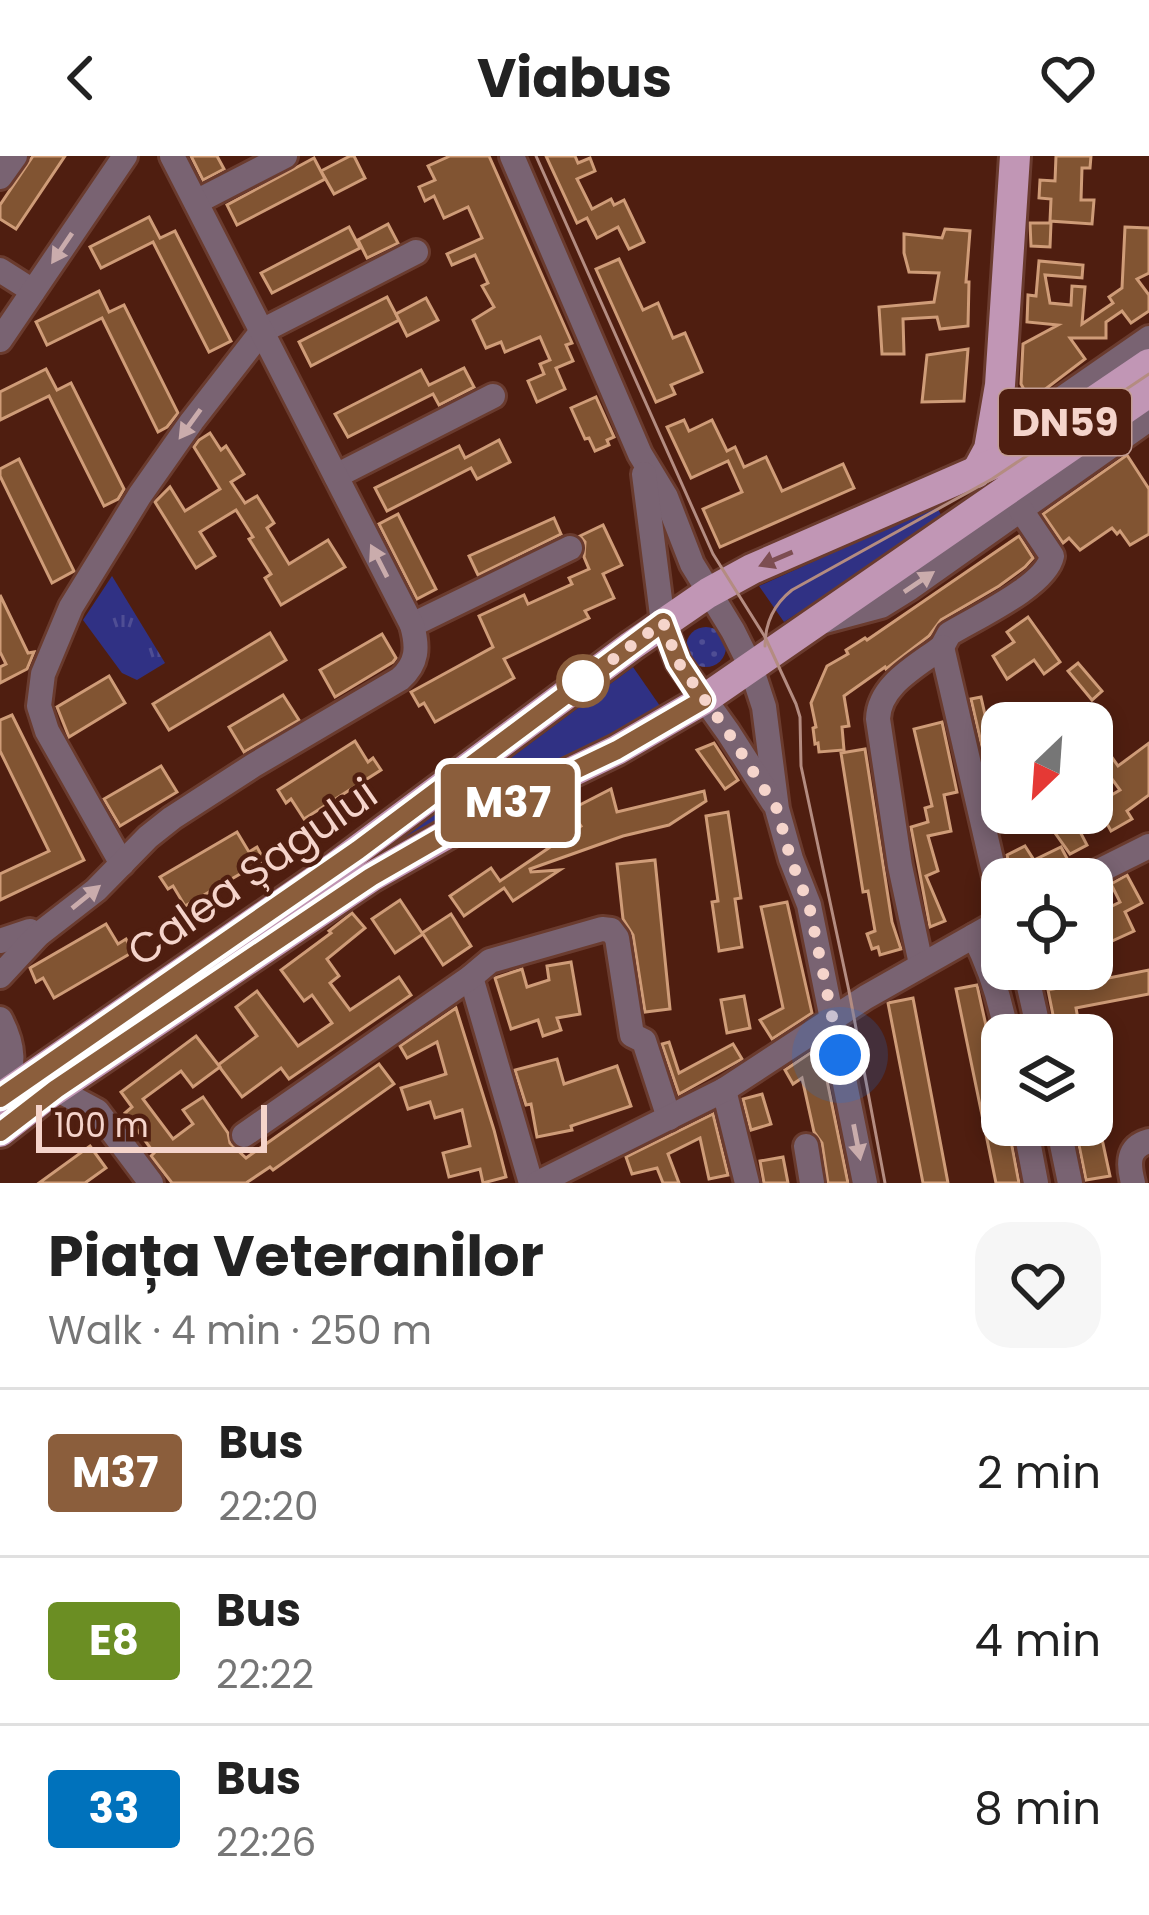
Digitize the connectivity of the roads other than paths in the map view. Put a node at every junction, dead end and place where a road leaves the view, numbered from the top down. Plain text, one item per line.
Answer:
1 (14, 156) edge
2 (125, 156) edge
3 (172, 156) edge
4 (285, 156) edge
5 (512, 156) edge
6 (1015, 156) edge
7 (0, 177) edge
8 (196, 202) junction
9 (416, 252) dead end
10 (0, 270) edge
11 (33, 292) junction
12 (262, 332) junction
13 (1149, 338) edge
14 (0, 340) edge
15 (1149, 364) edge
16 (1000, 385) junction
17 (1149, 392) edge
18 (493, 396) dead end
19 (1149, 419) edge
20 (1021, 425) junction
21 (640, 454) junction
22 (982, 461) junction
23 (336, 476) junction
24 (1021, 510) junction
25 (570, 548) dead end
26 (708, 593) junction
27 (663, 622) junction
28 (811, 624) junction
29 (412, 625) junction
30 (942, 647) junction
31 (751, 668) junction
32 (703, 700) junction
33 (777, 809) junction
34 (1149, 846) edge
35 (991, 858) edge
36 (122, 864) junction
37 (1113, 864) edge
38 (981, 932) edge
39 (38, 935) junction
40 (974, 936) junction
41 (0, 941) edge
42 (921, 964) junction
43 (0, 976) edge
44 (471, 977) junction
45 (1002, 1014) edge
46 (832, 1019) junction
47 (5, 1029) edge
48 (90, 1066) junction
49 (56, 1074) junction
50 (724, 1090) junction
51 (2, 1097) edge
52 (97, 1111) junction
53 (669, 1118) junction
54 (0, 1132) edge
55 (244, 1135) dead end
56 (1149, 1141) edge
57 (806, 1146) dead end
58 (1029, 1146) edge
59 (1062, 1146) edge
60 (140, 1179) edge
61 (535, 1183) edge
62 (747, 1183) edge
63 (812, 1183) edge
64 (865, 1183) edge
65 (1036, 1183) edge
66 (1070, 1183) edge
67 (1132, 1183) edge

1 - 7 street
2 -> 11 street
3 - 8 street
4 - 8 street
5 - 21 street
6 - 16 main road
8 - 12 street
9 - 12 street
10 - 11 street
11 - 14 street
12 - 23 street
12 -> 36 street
13 - 20 street
15 - 22 main road, DN59
16 - 20 street
16 - 22 main road
17 - 28 main road, DN59
18 - 23 street
19 - 24 street
20 - 22 street
21 - 26 street
21 - 27 street
22 -> 26 main road, DN59
29 -> 23 street
28 -> 24 street
24 - 30 street
25 - 29 street
26 - 27 main road, DN59
26 - 31 street
27 - 32 street
27 - 49 main road, Calea Șagului / DN59
28 - 31 main road, DN59
29 - 36 street
30 - 35 street
30 - 42 street
31 - 32 main road, DN59
31 - 33 street
32 - 33 street
32 - 48 main road, Calea Șagului / DN59
33 - 46 street
34 - 37 street
39 -> 36 street
38 - 40 street
39 - 41 street
39 - 43 street
40 - 42 street
40 - 45 street
42 - 46 street
44 - 53 street
44 - 55 street
44 - 61 street
46 - 50 street
46 -> 64 street
47 - 49 street
47 - 51 street
48 - 49 main road, Calea Șagului / DN59
48 - 52 street
49 - 51 main road, Calea Șagului / DN59
49 - 52 street
49 - 54 main road, Calea Șagului / DN59
50 - 53 street
50 - 62 street
52 - 60 street
53 - 61 street
56 - 67 street
57 - 63 street
58 - 65 street
59 - 66 street

